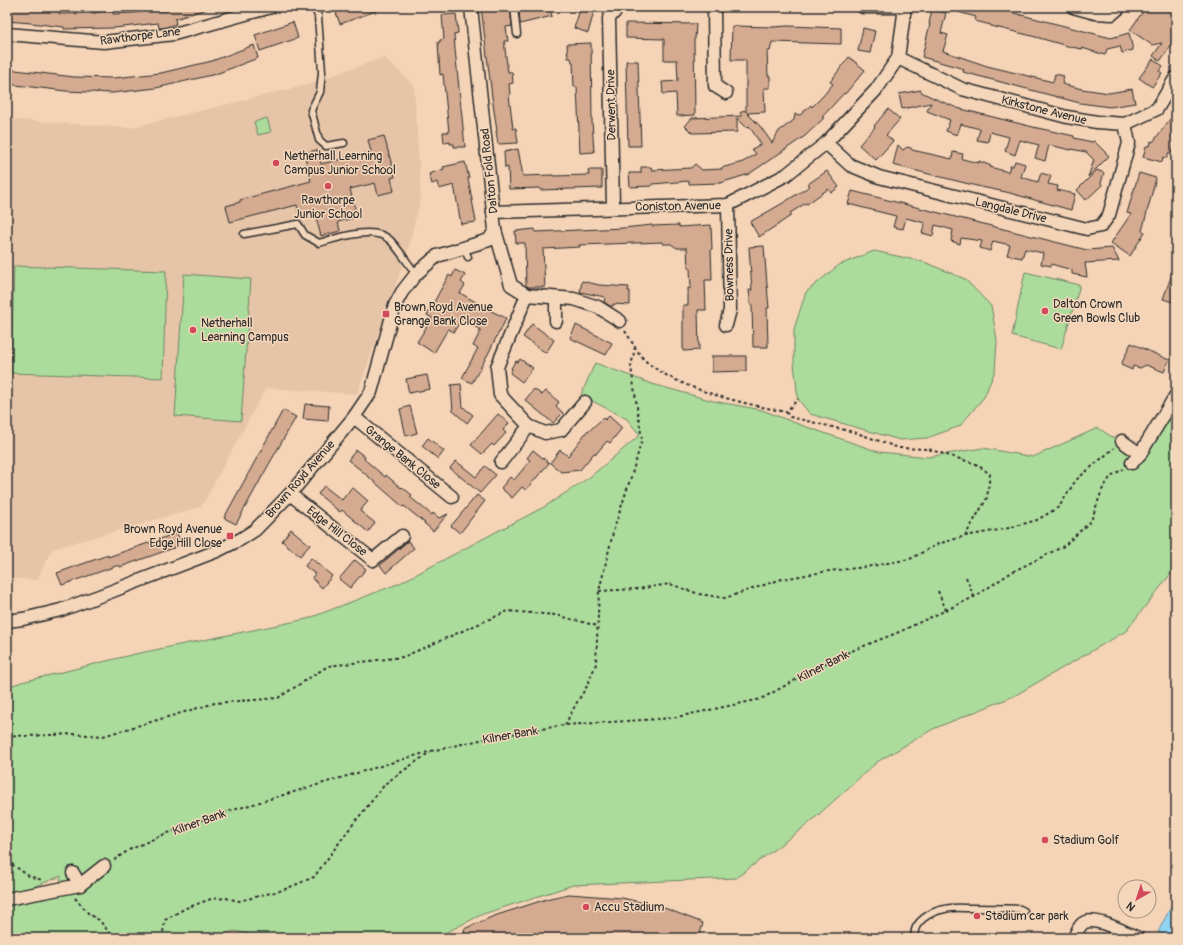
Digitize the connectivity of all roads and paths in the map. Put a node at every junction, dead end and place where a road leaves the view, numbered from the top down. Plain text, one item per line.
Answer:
1 (271, 7) edge
2 (314, 7) edge
3 (471, 7) edge
4 (514, 7) edge
5 (619, 7) edge
6 (714, 7) edge
7 (864, 7) edge
8 (905, 7) edge
9 (1073, 7) edge
10 (1120, 7) edge
11 (7, 34) edge
12 (516, 34) dead end
13 (898, 58) junction
14 (1176, 77) edge
15 (726, 93) dead end
16 (1125, 124) junction
17 (344, 143) dead end
18 (826, 143) junction
19 (728, 205) junction
20 (613, 207) junction
21 (493, 212) junction
22 (495, 230) junction
23 (244, 234) dead end
24 (416, 274) junction
25 (527, 296) junction
26 (556, 298) junction
27 (556, 321) dead end
28 (620, 321) joint
29 (726, 325) dead end
30 (635, 347) junction
31 (1176, 395) edge
32 (798, 400) dead end
33 (585, 402) dead end
34 (786, 412) junction
35 (354, 417) junction
36 (530, 426) junction
37 (1122, 441) joint
38 (1140, 454) junction
39 (500, 462) dead end
40 (1132, 463) joint
41 (290, 494) junction
42 (452, 496) dead end
43 (402, 536) dead end
44 (965, 536) junction
45 (966, 577) dead end
46 (599, 591) junction
47 (938, 591) dead end
48 (974, 597) junction
49 (946, 610) junction
50 (7, 621) edge
51 (598, 626) junction
52 (565, 725) junction
53 (7, 735) edge
54 (431, 750) junction
55 (7, 861) edge
56 (104, 866) joint
57 (73, 873) dead end
58 (29, 876) dead end
59 (80, 885) junction
60 (7, 898) edge
61 (74, 898) dead end
62 (1024, 911) dead end
63 (114, 938) edge
64 (162, 938) edge
65 (915, 938) edge
66 (1074, 938) edge
67 (1138, 938) edge

1 - 11 street, Rawthorpe Lane
2 - 17 lane
3 - 21 street, Dalton Fold Road
4 - 12 lane
5 - 20 street, Derwent Drive
6 - 15 street
7 - 8 street
8 - 13 street, Coniston Avenue
9 - 10 street
13 - 16 street, Kirkstone Avenue
13 - 18 street, Coniston Avenue
14 - 16 street, Kirkstone Avenue
16 - 18 street, Langdale Drive
18 - 19 street, Coniston Avenue
19 - 20 street, Coniston Avenue
19 - 29 street, Bowness Drive
20 - 21 street, Coniston Avenue
21 - 22 street, Dalton Fold Road
22 - 24 street, Brown Royd Avenue
22 - 25 street, Dalton Fold Road
23 - 24 lane
24 - 35 street, Brown Royd Avenue
25 - 26 street
25 - 36 street
26 - 27 street
26 - 28 street
28 - 30 path
30 - 34 path
30 - 46 path
31 - 38 street
32 - 34 path
33 - 36 street
34 - 44 path
35 - 41 street, Brown Royd Avenue
35 - 42 street, Grange Bank Close
36 - 39 street
37 - 38 street
37 - 44 path
38 - 40 street
40 - 48 path, Kilner Bank
41 - 43 street, Edge Hill Close
41 - 50 street, Brown Royd Avenue
44 - 46 path
45 - 48 path
46 - 51 path
47 - 49 path
48 - 49 path, Kilner Bank
49 - 52 path, Kilner Bank
51 - 52 path
51 - 53 path
52 - 54 path, Kilner Bank
54 - 56 path, Kilner Bank
54 - 64 path
55 - 58 path
56 - 59 street
57 - 59 street
59 - 60 street
61 - 63 path
62 - 65 lane
66 - 67 street

